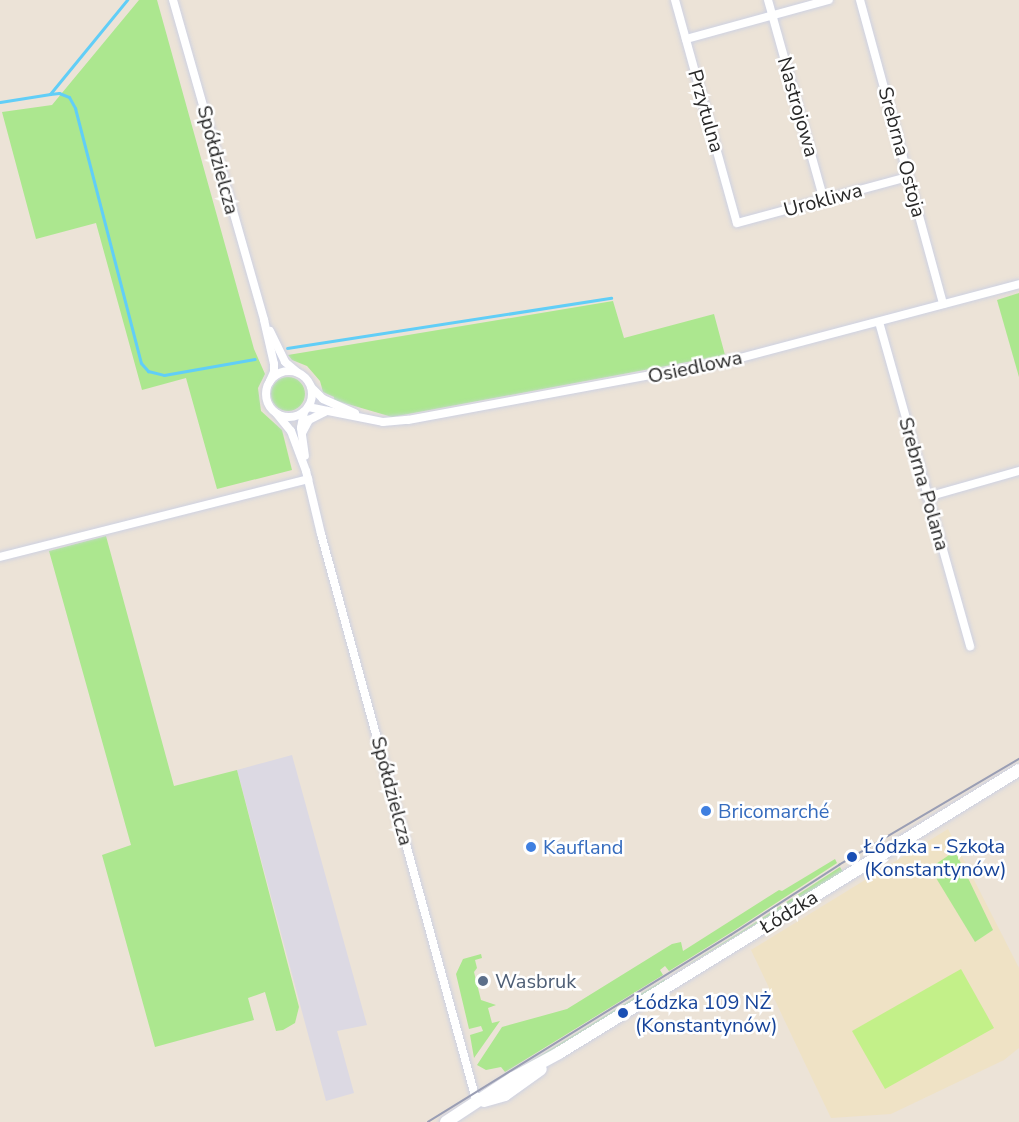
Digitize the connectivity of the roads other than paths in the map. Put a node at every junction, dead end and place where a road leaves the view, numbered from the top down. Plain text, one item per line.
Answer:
1 (173, 0) edge
2 (675, 0) edge
3 (768, 0) edge
4 (829, 0) edge
5 (860, 0) edge
6 (772, 15) junction
7 (686, 39) junction
8 (909, 177) junction
9 (824, 200) junction
10 (737, 223) joint
11 (1019, 284) edge
12 (944, 304) junction
13 (264, 320) junction
14 (879, 322) junction
15 (300, 374) junction
16 (270, 381) junction
17 (311, 387) junction
18 (306, 410) junction
19 (327, 411) junction
20 (277, 414) junction
21 (367, 418) junction
22 (302, 433) junction
23 (1019, 471) edge
24 (307, 475) junction
25 (927, 497) junction
26 (0, 557) edge
27 (970, 646) dead end
28 (1019, 771) edge
29 (477, 1103) junction
30 (461, 1118) edge
31 (446, 1122) edge

1 - 13 street, Spółdzielcza
2 - 7 street, Przytulna
3 - 6 street, Nastrojowa
4 - 6 street
5 - 8 street, Srebrna Ostoja
6 - 7 street
6 - 9 street, Nastrojowa
7 - 10 street, Przytulna
8 - 9 street, Urokliwa
8 - 12 street, Srebrna Ostoja
9 - 10 street, Urokliwa
11 - 12 street, Osiedlowa
12 - 14 street, Osiedlowa
13 - 15 street
13 - 16 street
14 - 21 street, Osiedlowa
14 - 25 street, Srebrna Polana
15 - 16 street
15 - 17 street
16 - 20 street
17 - 18 street
17 - 21 street, Osiedlowa
18 - 19 street, Osiedlowa
18 - 20 street
18 - 22 street
19 - 21 street, Osiedlowa
19 - 22 street
20 - 24 street
22 - 24 street
23 - 25 street
24 - 26 street
24 - 29 street, Spółdzielcza
25 - 27 street, Srebrna Polana
28 - 29 main road, Łódzka
29 - 30 main road, Łódzka
30 - 31 main road, Łódzka

